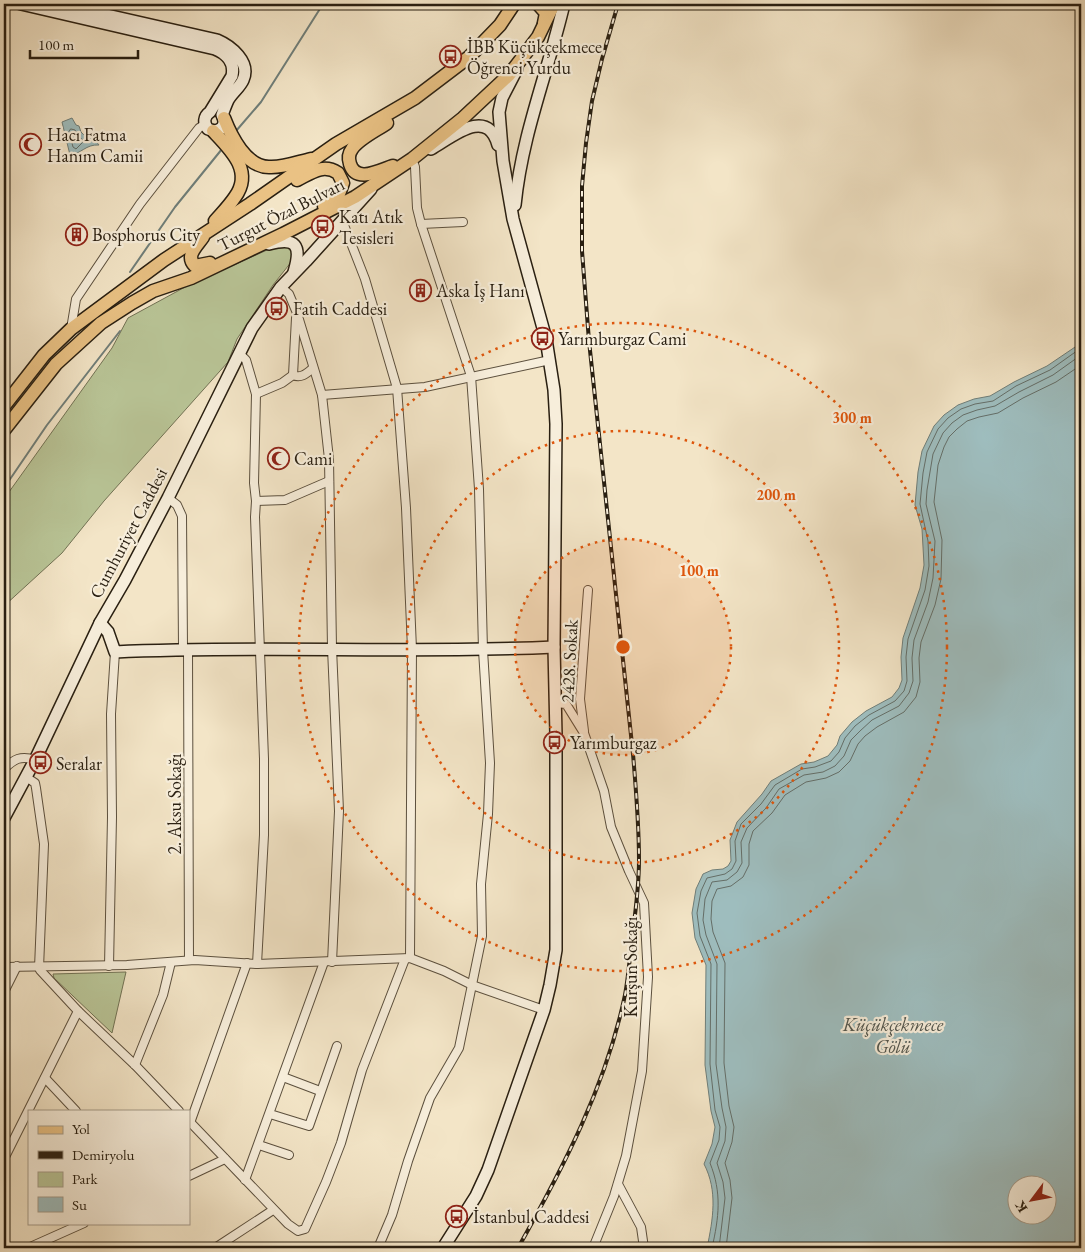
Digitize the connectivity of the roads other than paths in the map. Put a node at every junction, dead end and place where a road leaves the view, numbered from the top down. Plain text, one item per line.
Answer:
1 (21, 4) edge
2 (58, 4) edge
3 (514, 4) edge
4 (524, 4) edge
5 (538, 4) edge
6 (554, 4) edge
7 (564, 4) edge
8 (500, 25) junction
9 (538, 37) junction
10 (523, 58) junction
11 (415, 98) junction
12 (210, 112) junction
13 (223, 116) junction
14 (209, 128) junction
15 (318, 157) junction
16 (412, 159) junction
17 (503, 161) junction
18 (375, 184) junction
19 (230, 217) junction
20 (513, 219) junction
21 (342, 220) junction
22 (463, 222) dead end
23 (421, 224) junction
24 (207, 231) junction
25 (283, 234) junction
26 (255, 248) junction
27 (294, 272) junction
28 (281, 287) junction
29 (297, 313) junction
30 (71, 329) junction
31 (240, 354) junction
32 (550, 360) junction
33 (313, 368) junction
34 (293, 376) junction
35 (471, 376) junction
36 (397, 388) junction
37 (256, 394) junction
38 (322, 395) junction
39 (4, 406) edge
40 (4, 430) edge
41 (329, 481) junction
42 (168, 498) junction
43 (256, 501) junction
44 (588, 590) dead end
45 (100, 623) junction
46 (554, 647) junction
47 (332, 648) junction
48 (186, 649) junction
49 (412, 649) junction
50 (259, 650) junction
51 (483, 650) junction
52 (116, 652) junction
53 (555, 703) junction
54 (584, 733) junction
55 (35, 760) junction
56 (4, 769) edge
57 (26, 777) junction
58 (4, 818) edge
59 (407, 958) junction
60 (188, 960) junction
61 (171, 962) junction
62 (328, 962) junction
63 (247, 963) junction
64 (257, 964) junction
65 (17, 966) junction
66 (109, 966) junction
67 (4, 967) edge
68 (39, 968) junction
69 (472, 985) junction
70 (4, 992) edge
71 (544, 1010) junction
72 (78, 1011) junction
73 (337, 1046) dead end
74 (135, 1065) junction
75 (283, 1077) junction
76 (45, 1078) junction
77 (320, 1091) junction
78 (29, 1110) edge
79 (75, 1110) edge
80 (178, 1110) edge
81 (28, 1112) edge
82 (270, 1114) junction
83 (190, 1122) edge
84 (258, 1145) junction
85 (290, 1155) dead end
86 (4, 1159) edge
87 (225, 1159) junction
88 (190, 1176) edge
89 (245, 1180) junction
90 (618, 1184) junction
91 (273, 1210) junction
92 (82, 1224) edge
93 (28, 1248) edge
94 (216, 1248) edge
95 (378, 1248) edge
96 (443, 1248) edge
97 (593, 1248) edge
98 (644, 1248) edge

1 - 12 street
2 - 13 street
3 - 8 main road, Turgut Özal Bulvarı
4 - 8 main road
5 - 9 main road
6 - 9 main road, Turgut Özal Bulvarı
7 - 20 street
8 - 11 main road, Turgut Özal Bulvarı
9 - 10 main road, Turgut Özal Bulvarı
10 - 16 main road, Turgut Özal Bulvarı
10 - 17 street
11 - 15 main road, Turgut Özal Bulvarı
11 - 16 main road
12 - 13 street
12 - 14 street
13 - 14 street
13 - 15 main road
14 - 24 main road
14 - 30 street
15 - 19 main road, Turgut Özal Bulvarı
16 - 17 street
16 - 18 main road, Turgut Özal Bulvarı
16 - 23 street
17 - 20 street
18 - 21 street, Cumhuriyet Caddesi
18 - 25 main road, Turgut Özal Bulvarı
19 - 24 main road, Turgut Özal Bulvarı
19 - 25 main road
20 - 32 street
21 - 27 street, Cumhuriyet Caddesi
21 - 36 street
22 - 23 street
23 - 35 street
24 - 26 main road
24 - 30 main road, Turgut Özal Bulvarı
25 - 26 main road, Turgut Özal Bulvarı
26 - 27 street
26 - 40 main road, Turgut Özal Bulvarı
27 - 28 street, Cumhuriyet Caddesi
28 - 29 street
28 - 31 street, Cumhuriyet Caddesi
29 - 33 street
29 - 34 street
30 - 39 main road, Turgut Özal Bulvarı
31 - 37 street
31 - 42 street, Cumhuriyet Caddesi
32 - 35 street
32 - 46 street
33 - 34 street
33 - 38 street
34 - 37 street
35 - 36 street
35 - 51 street
36 - 38 street
36 - 49 street
37 - 43 street
38 - 41 street
41 - 43 street
41 - 47 street
42 - 45 street, Cumhuriyet Caddesi
42 - 48 street, 2. Aksu Sokağı
43 - 50 street
44 - 54 street, 2428. Sokak
45 - 52 street
45 - 55 street, Cumhuriyet Caddesi
46 - 51 street
46 - 53 street
47 - 49 street
47 - 50 street
47 - 62 street
48 - 50 street
48 - 52 street
48 - 60 street, 2. Aksu Sokağı
49 - 51 street
49 - 59 street
50 - 64 street
51 - 69 street
52 - 66 street
53 - 54 street, Kurşun Sokağı
53 - 71 street
54 - 90 street, Kurşun Sokağı
55 - 56 street
55 - 57 street, Cumhuriyet Caddesi
57 - 58 street, Cumhuriyet Caddesi
57 - 68 street
59 - 62 street
59 - 69 street
59 - 91 street
60 - 61 street
60 - 63 street
61 - 66 street
61 - 74 street
62 - 64 street
62 - 75 street
63 - 64 street
63 - 83 street
65 - 67 street
65 - 68 street
65 - 70 street
66 - 68 street
68 - 72 street
69 - 71 street
69 - 95 street
71 - 96 street
72 - 74 street
72 - 76 street
73 - 77 street
74 - 80 street
75 - 77 street
75 - 82 street
76 - 78 street
76 - 79 street
77 - 82 street
81 - 86 street
82 - 84 street
83 - 87 street
84 - 85 street
84 - 89 street
87 - 88 street
87 - 89 street
89 - 91 street
90 - 97 street, Kurşun Sokağı
90 - 98 street
91 - 94 street
92 - 93 street

